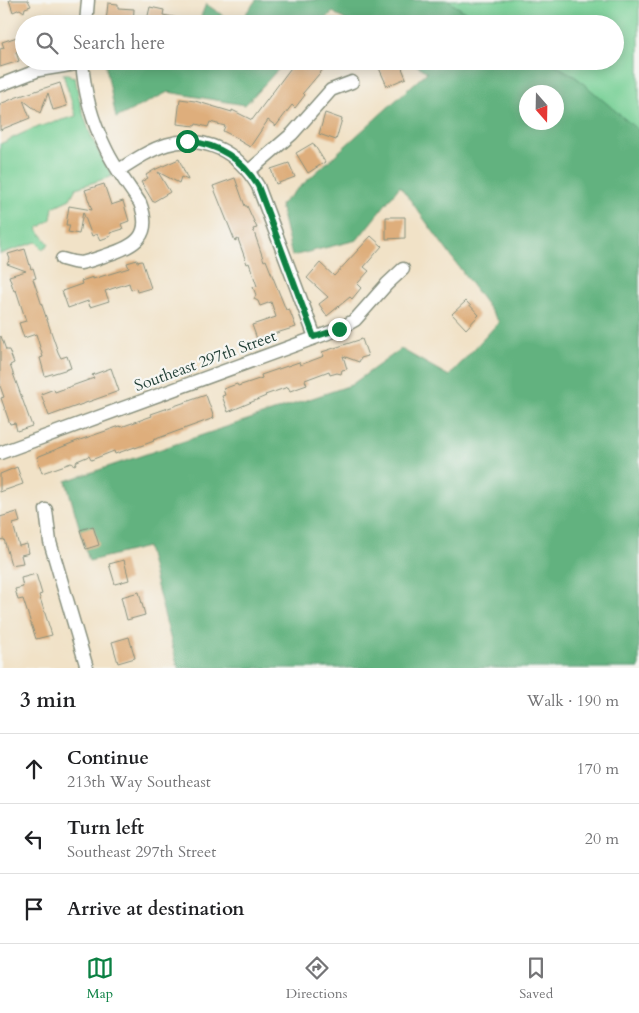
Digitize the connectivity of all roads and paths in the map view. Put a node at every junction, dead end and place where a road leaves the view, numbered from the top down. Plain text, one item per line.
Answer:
1 (88, 0) edge
2 (87, 15) edge
3 (39, 70) edge
4 (83, 70) edge
5 (352, 82) dead end
6 (0, 85) edge
7 (119, 170) junction
8 (249, 171) junction
9 (62, 258) dead end
10 (403, 269) dead end
11 (314, 337) junction
12 (0, 451) edge
13 (46, 510) dead end
14 (87, 668) edge

1 - 2 street
3 - 6 street
4 - 7 street
5 - 8 street
7 - 8 street
7 - 9 street
8 - 11 street
10 - 11 street, Southeast 297th Street
11 - 12 street, Southeast 297th Street
13 - 14 street

